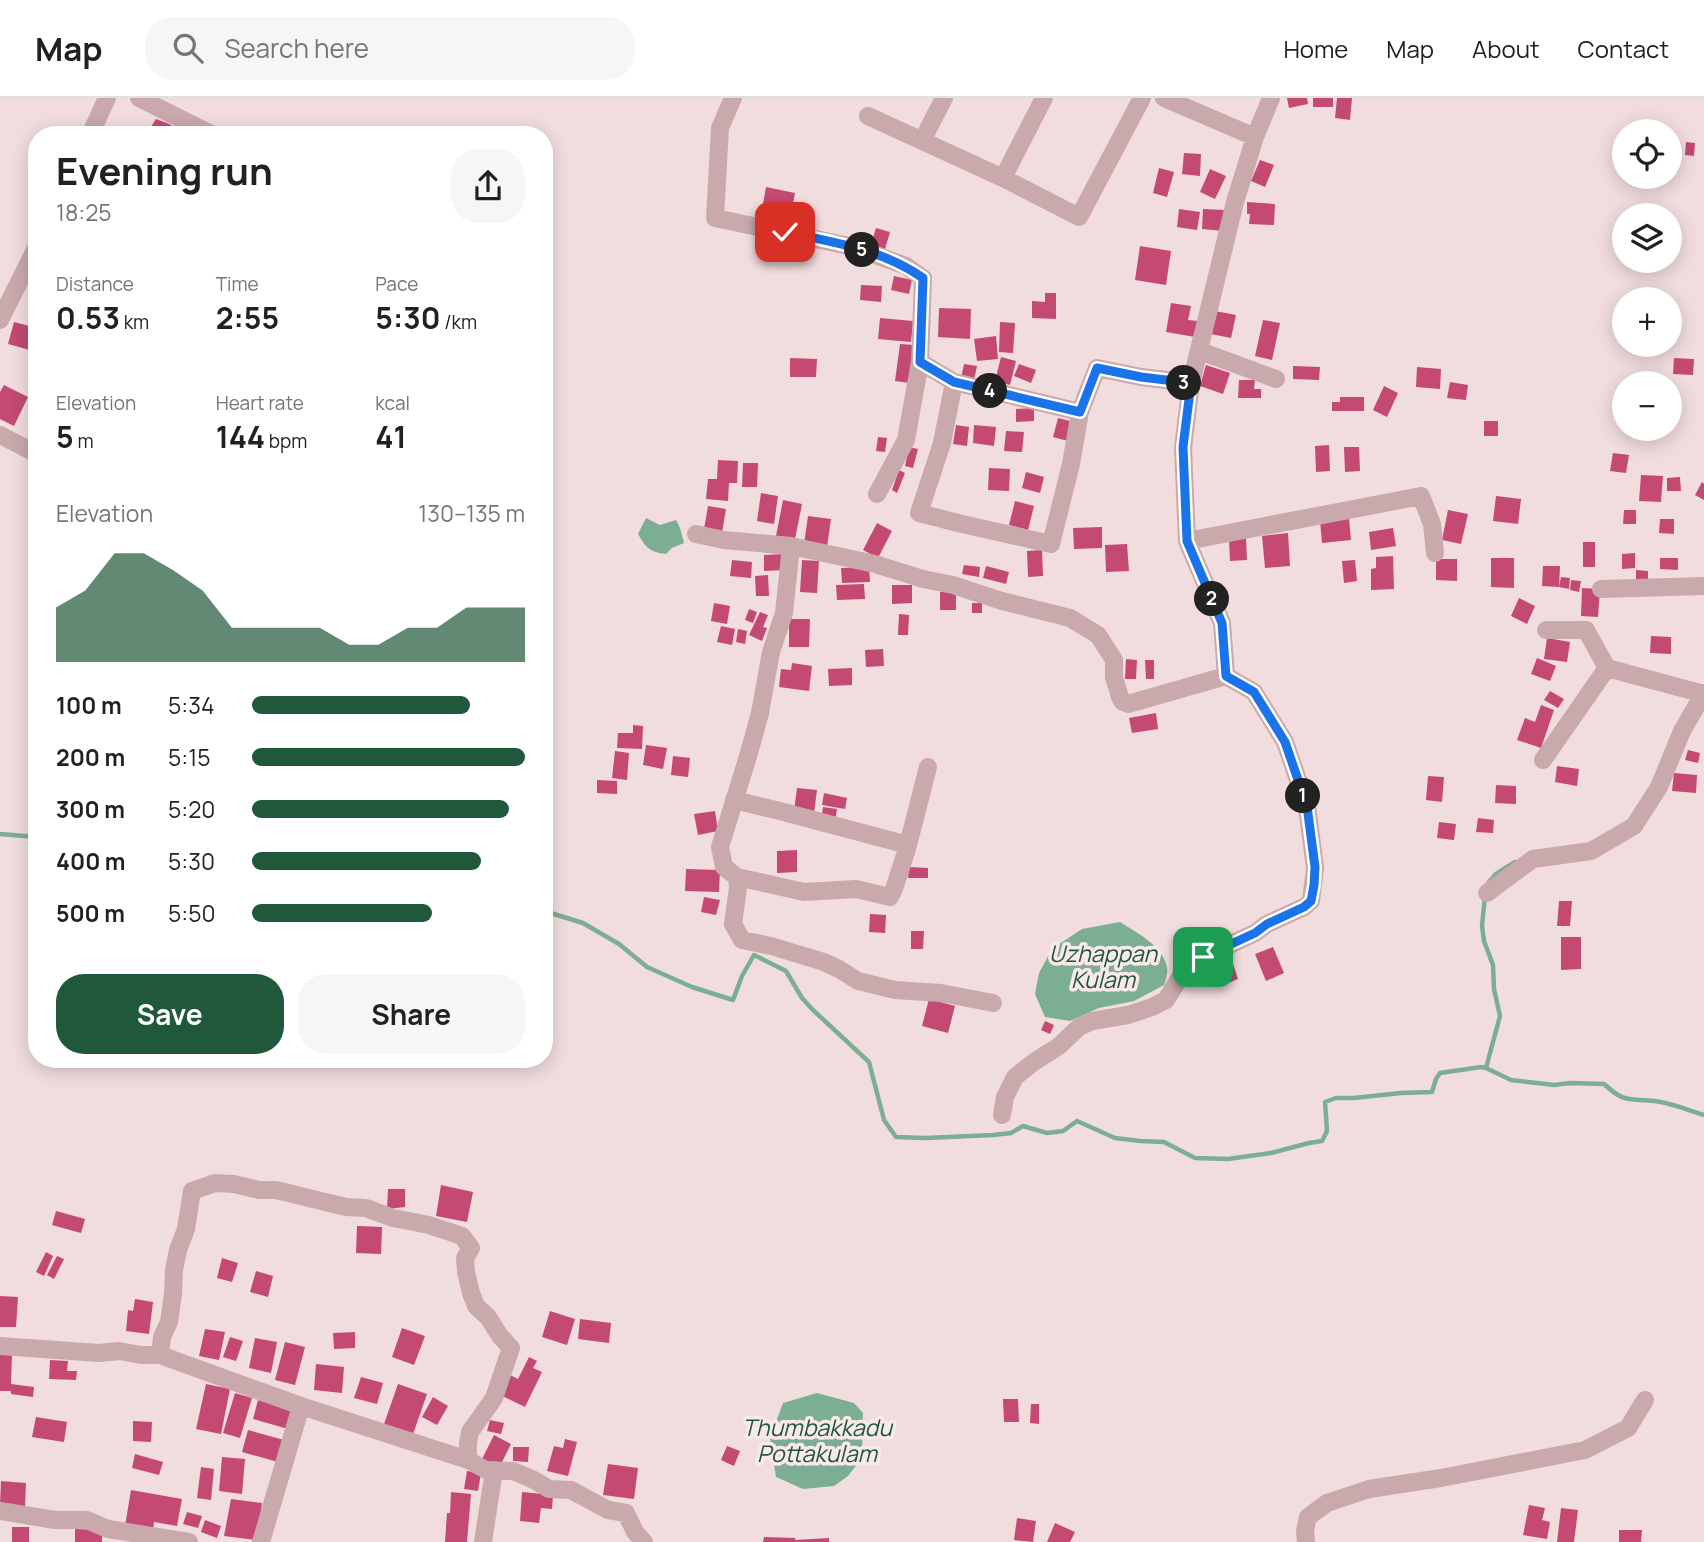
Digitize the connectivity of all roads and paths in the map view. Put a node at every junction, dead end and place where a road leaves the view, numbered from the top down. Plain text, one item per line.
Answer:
1 (107, 98) edge
2 (139, 98) edge
3 (733, 98) edge
4 (944, 98) edge
5 (1044, 98) edge
6 (1142, 98) edge
7 (1164, 98) edge
8 (1271, 98) edge
9 (868, 116) dead end
10 (94, 126) edge
11 (192, 126) edge
12 (1255, 137) junction
13 (922, 141) junction
14 (1003, 178) junction
15 (28, 264) edge
16 (0, 320) edge
17 (1200, 351) junction
18 (920, 362) junction
19 (1276, 379) dead end
20 (954, 382) junction
21 (1191, 383) junction
22 (1080, 412) junction
23 (0, 435) edge
24 (28, 449) edge
25 (877, 494) dead end
26 (696, 534) dead end
27 (1187, 541) junction
28 (791, 546) junction
29 (1435, 553) dead end
30 (1704, 586) edge
31 (1601, 589) dead end
32 (1546, 630) dead end
33 (1607, 668) junction
34 (1226, 676) junction
35 (1704, 693) edge
36 (1543, 760) dead end
37 (928, 767) dead end
38 (734, 800) junction
39 (908, 845) junction
40 (737, 877) junction
41 (1487, 893) dead end
42 (993, 1003) dead end
43 (1002, 1115) dead end
44 (0, 1346) edge
45 (160, 1355) junction
46 (1645, 1401) dead end
47 (301, 1406) junction
48 (468, 1460) junction
49 (494, 1470) junction
50 (0, 1511) edge
51 (108, 1535) edge
52 (190, 1542) edge
53 (261, 1542) edge
54 (483, 1542) edge
55 (644, 1542) edge
56 (1306, 1542) edge

1 - 10 street
2 - 11 street
3 - 18 street
4 - 13 street
5 - 14 street
6 - 14 street
7 - 12 street
8 - 12 street
9 - 13 street
12 - 17 street
13 - 14 street
15 - 16 street
17 - 19 street
17 - 21 street
18 - 20 street
18 - 25 street
20 - 22 street
20 - 22 street
21 - 22 street
21 - 27 street
23 - 24 street
26 - 28 street
27 - 29 street
27 - 34 street
28 - 34 street
28 - 38 street
30 - 31 street
32 - 33 street
33 - 35 street
33 - 36 street
34 - 43 street
35 - 41 street
37 - 39 street
38 - 39 street
38 - 40 street
39 - 40 street
40 - 42 street
44 - 45 street
45 - 47 street
45 - 48 street
46 - 56 street
47 - 48 street
47 - 53 street
48 - 49 street
49 - 54 street
49 - 55 street
50 - 51 street
51 - 52 street

